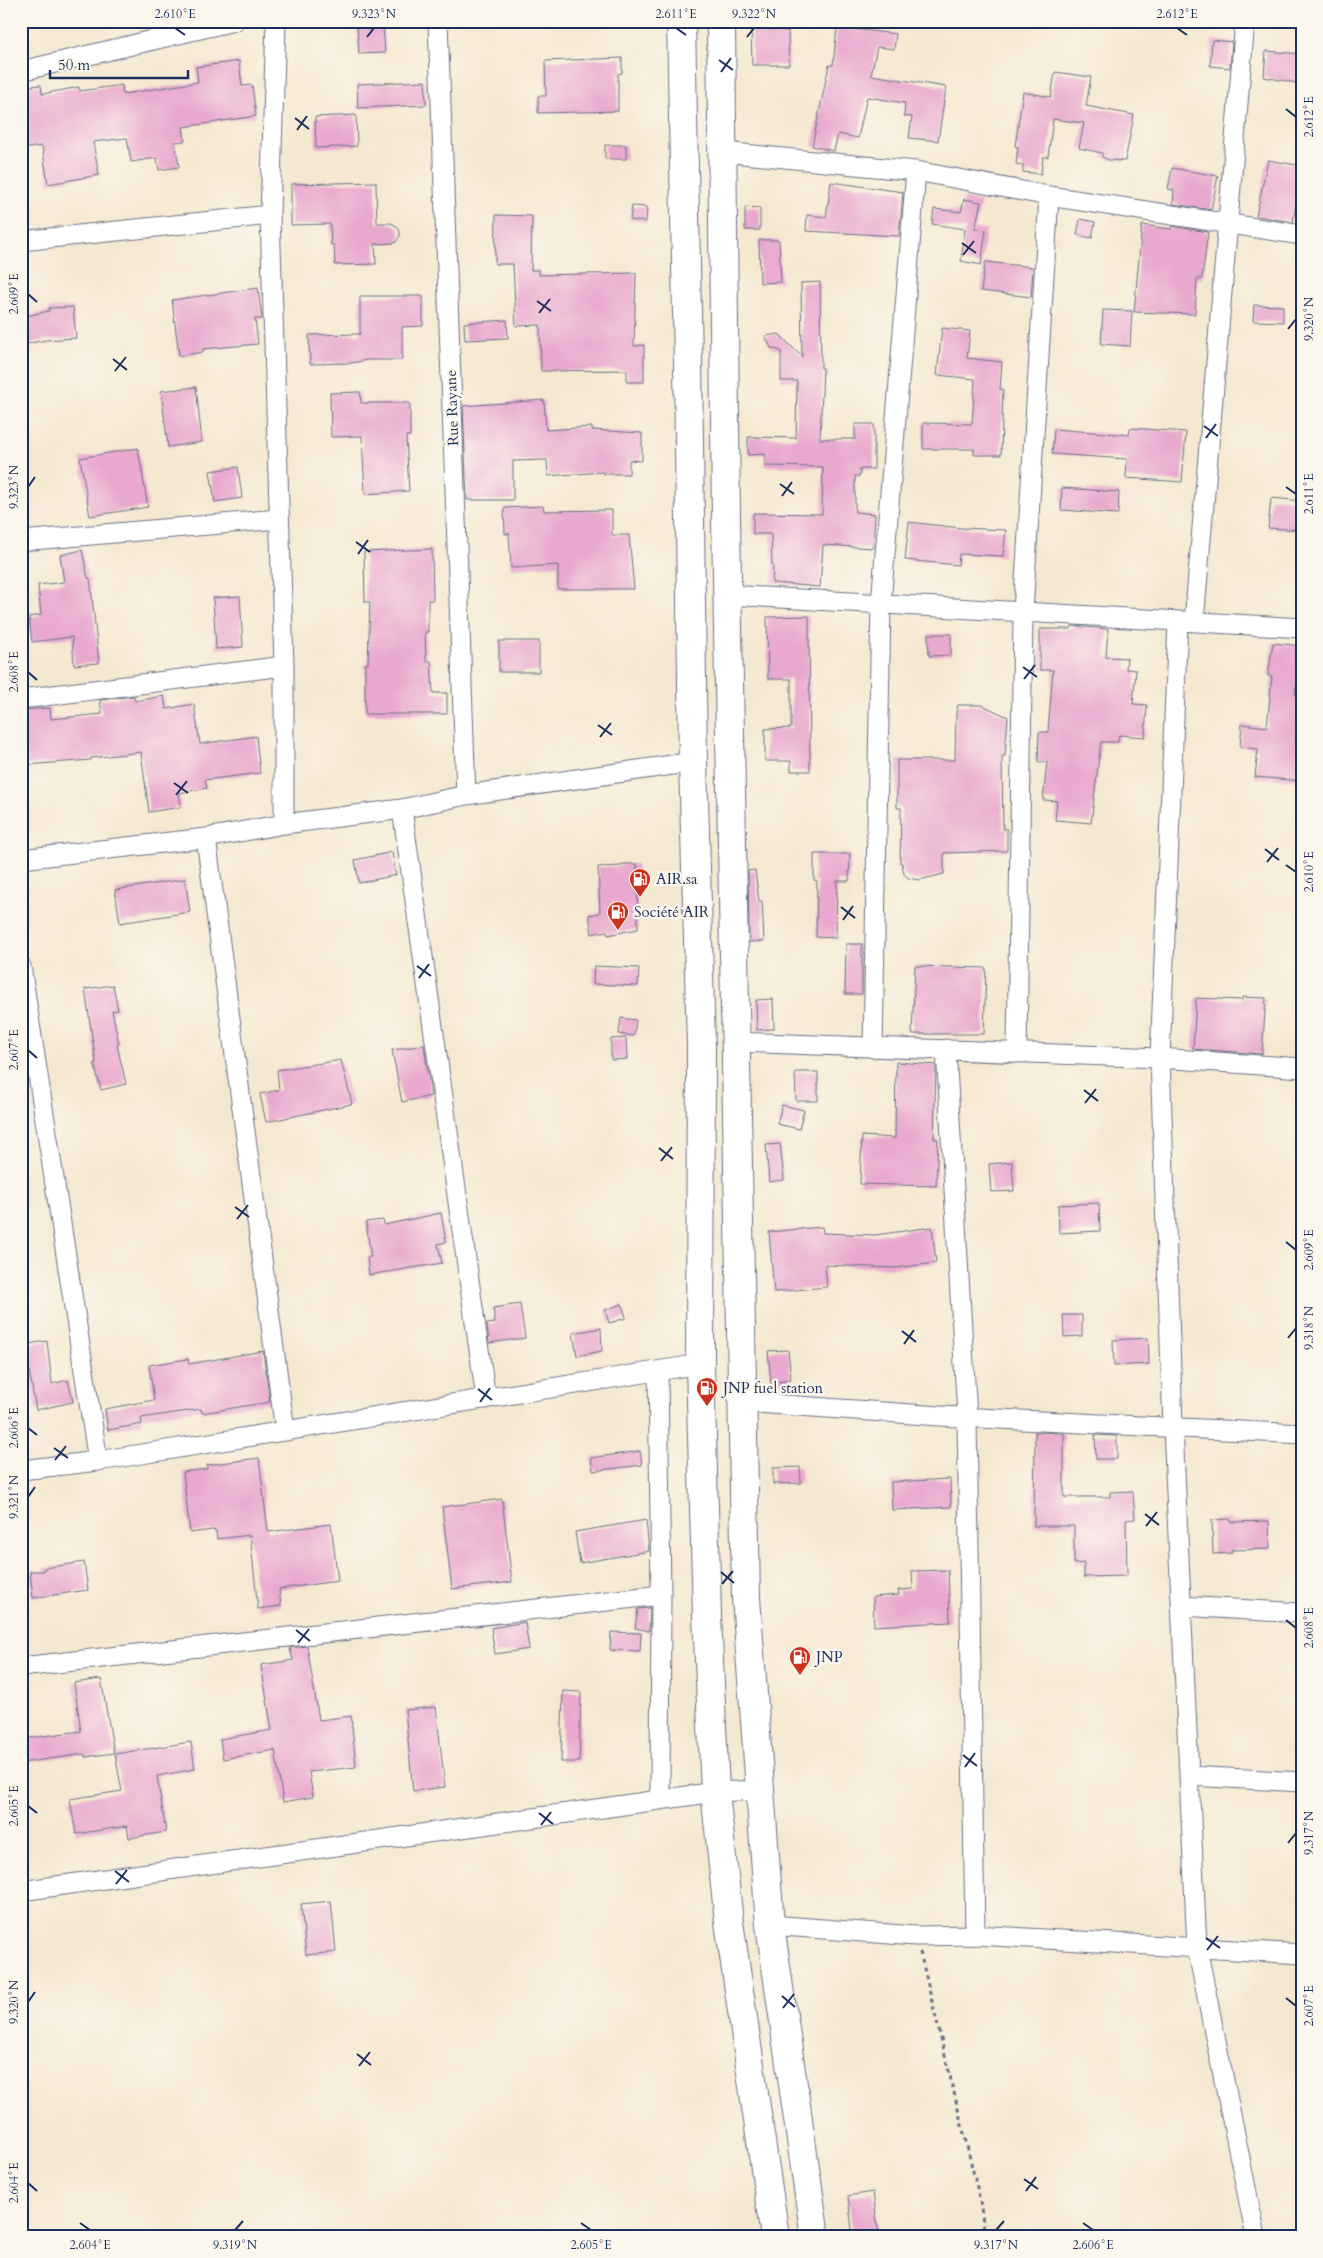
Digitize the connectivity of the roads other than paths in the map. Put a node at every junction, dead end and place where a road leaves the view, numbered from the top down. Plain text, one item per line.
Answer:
1 (234, 21) edge
2 (276, 21) edge
3 (438, 21) edge
4 (681, 21) edge
5 (721, 21) edge
6 (1245, 21) edge
7 (21, 71) edge
8 (723, 152) junction
9 (916, 171) junction
10 (1049, 196) junction
11 (270, 215) junction
12 (1228, 224) junction
13 (1302, 235) edge
14 (21, 241) edge
15 (279, 519) junction
16 (21, 541) edge
17 (728, 595) junction
18 (881, 604) junction
19 (1024, 612) junction
20 (1186, 622) junction
21 (1302, 628) edge
22 (284, 666) junction
23 (21, 699) edge
24 (693, 762) junction
25 (466, 795) junction
26 (402, 809) junction
27 (284, 824) junction
28 (206, 838) junction
29 (21, 859) edge
30 (21, 966) edge
31 (736, 1042) junction
32 (873, 1048) junction
33 (946, 1050) junction
34 (1017, 1052) junction
35 (1160, 1058) junction
36 (1302, 1068) edge
37 (700, 1364) junction
38 (658, 1371) junction
39 (486, 1399) junction
40 (742, 1402) junction
41 (967, 1417) junction
42 (1173, 1427) junction
43 (285, 1431) junction
44 (1302, 1434) edge
45 (98, 1461) junction
46 (21, 1470) edge
47 (660, 1595) junction
48 (1181, 1606) junction
49 (1302, 1613) edge
50 (21, 1667) edge
51 (1189, 1776) junction
52 (1302, 1782) edge
53 (760, 1790) junction
54 (715, 1792) junction
55 (660, 1800) junction
56 (21, 1891) edge
57 (770, 1925) junction
58 (975, 1935) junction
59 (1196, 1948) junction
60 (1302, 1954) edge
61 (776, 2237) edge
62 (815, 2237) edge
63 (1256, 2237) edge

1 - 7 street
2 - 11 street
3 - 25 street, Rue Rayane
4 - 24 main road
5 - 8 main road
6 - 12 street
8 - 9 street
8 - 17 main road
9 - 10 street
9 - 18 street
10 - 12 street
10 - 19 street
11 - 14 street
11 - 15 street
12 - 13 street
12 - 20 street
15 - 16 street
15 - 22 street
17 - 18 street
17 - 31 main road
18 - 19 street
18 - 32 street
19 - 20 street
19 - 34 street
20 - 21 street
20 - 35 street
22 - 23 street
22 - 27 street
24 - 25 street
24 - 37 main road
25 - 26 street
26 - 27 street
26 - 39 street
27 - 28 street
28 - 29 street
28 - 43 street
30 - 45 street
31 - 32 street
31 - 40 main road
32 - 33 street
33 - 34 street
33 - 41 street
34 - 35 street
35 - 36 street
35 - 42 street
37 - 38 street
37 - 54 main road
38 - 39 street
38 - 47 street
39 - 43 street
40 - 41 street
40 - 53 main road
41 - 42 street
41 - 58 street
42 - 44 street
42 - 48 street
43 - 45 street
45 - 46 street
47 - 50 street
47 - 55 street
48 - 49 street
48 - 51 street
51 - 52 street
51 - 59 street
53 - 54 street
53 - 57 main road
54 - 55 street
54 - 61 main road
55 - 56 street
57 - 58 street
57 - 62 main road
58 - 59 street
59 - 60 street
59 - 63 street

